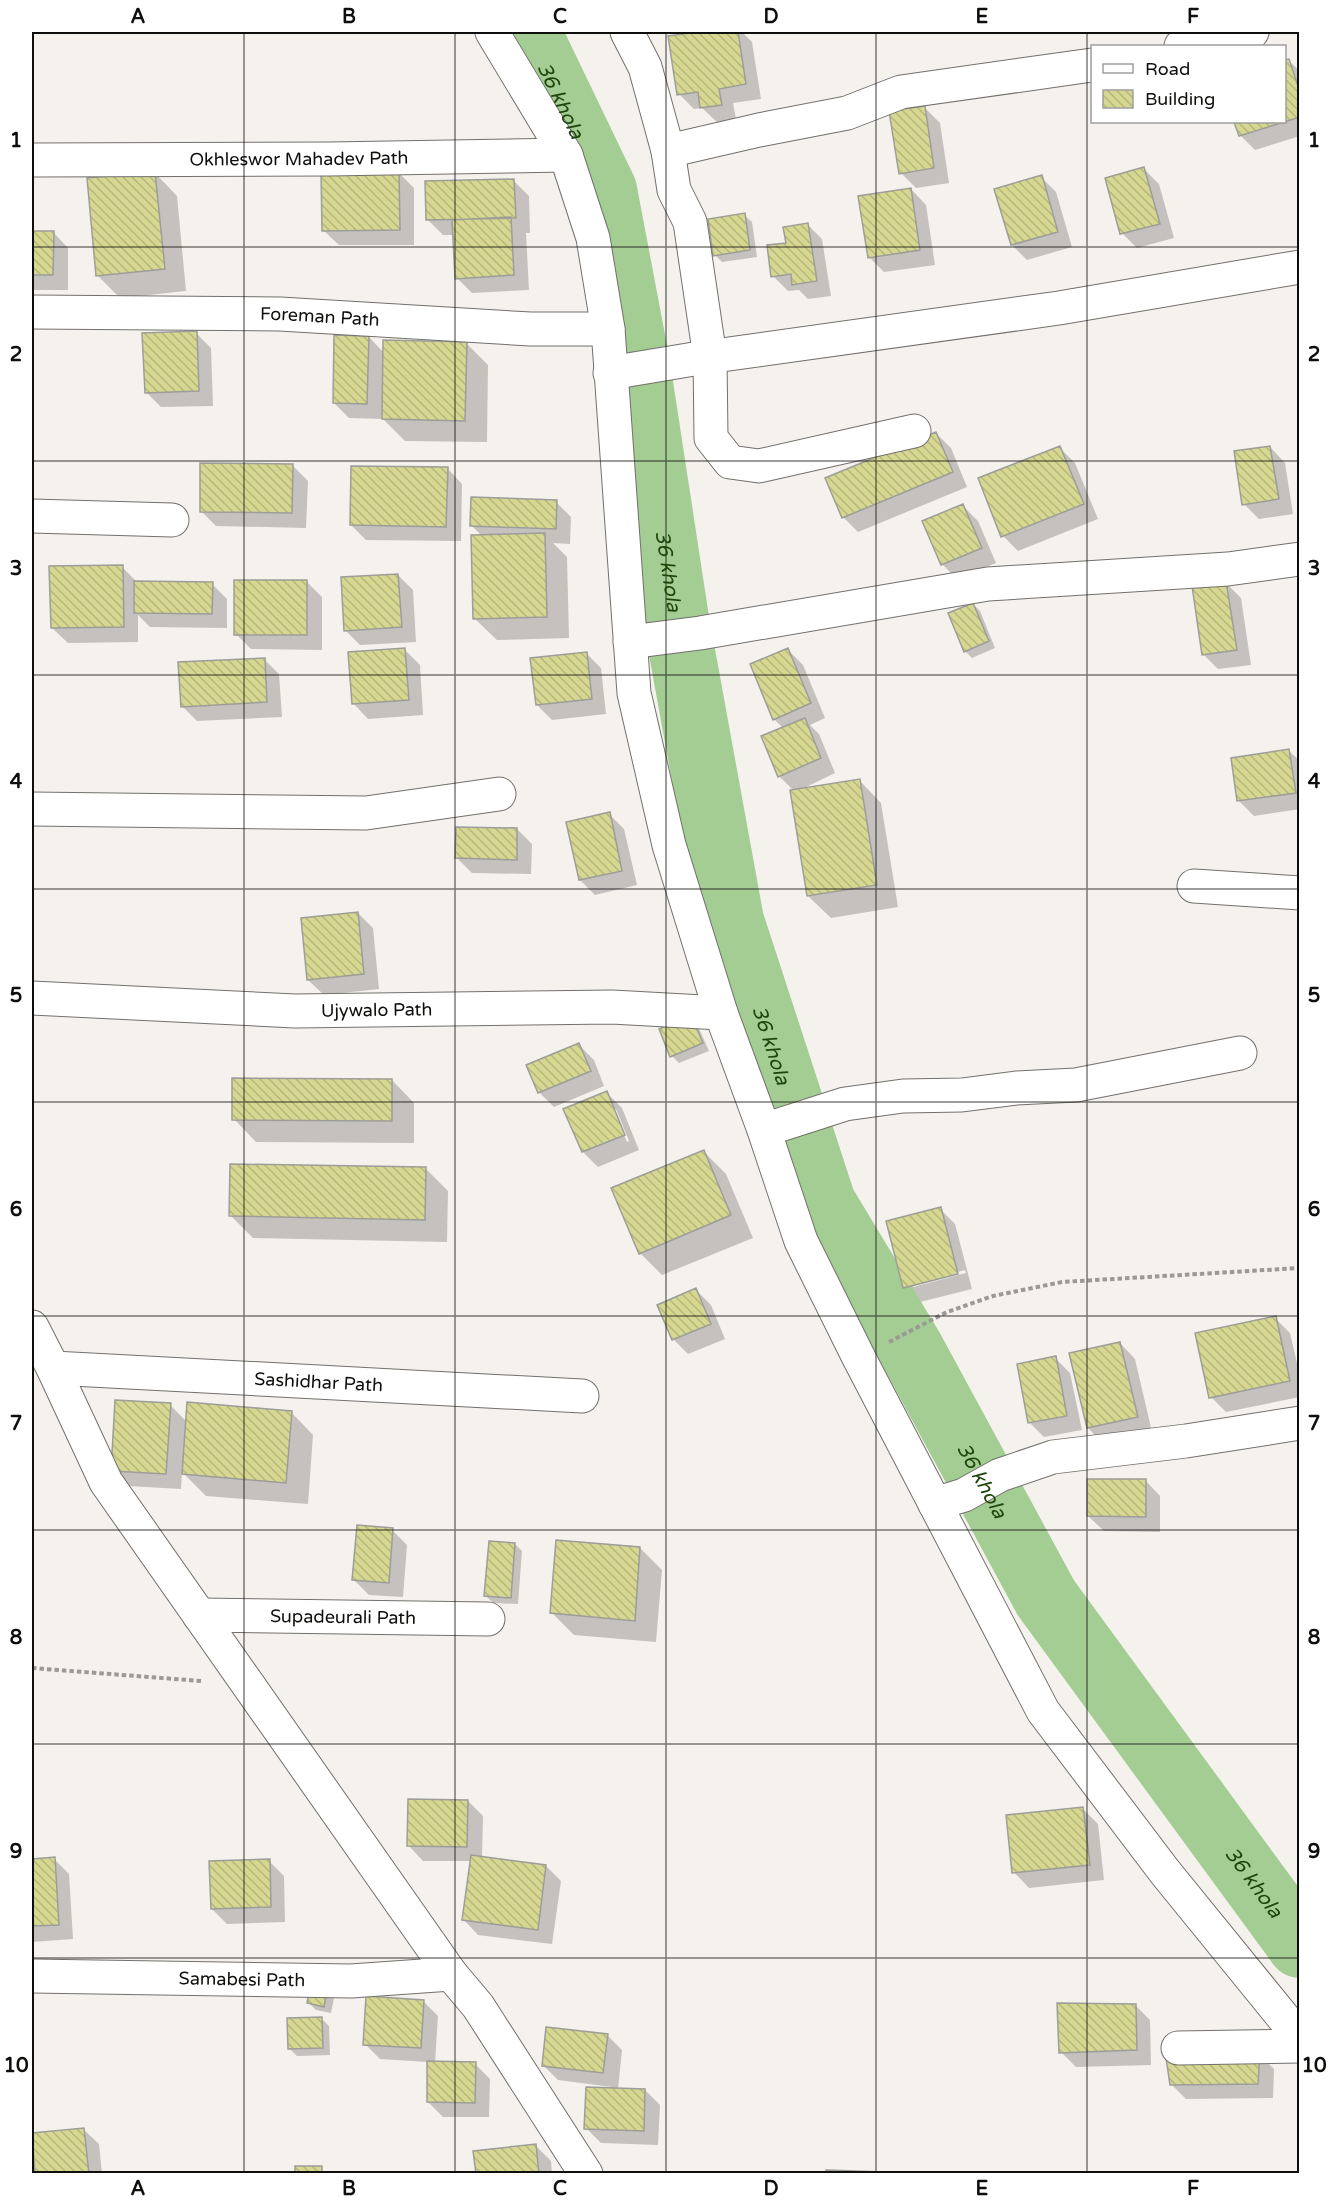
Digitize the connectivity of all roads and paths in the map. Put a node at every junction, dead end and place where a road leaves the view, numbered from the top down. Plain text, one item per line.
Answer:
1 (492, 32) edge
2 (627, 32) edge
3 (1252, 32) edge
4 (1186, 45) edge
5 (1091, 65) edge
6 (668, 151) junction
7 (566, 155) junction
8 (32, 160) edge
9 (1299, 267) edge
10 (32, 312) edge
11 (608, 329) junction
12 (705, 357) junction
13 (610, 373) junction
14 (914, 431) dead end
15 (32, 516) edge
16 (172, 520) dead end
17 (1299, 559) edge
18 (643, 640) junction
19 (499, 794) dead end
20 (32, 810) edge
21 (1194, 885) dead end
22 (1299, 893) edge
23 (32, 998) edge
24 (721, 1013) junction
25 (1240, 1053) dead end
26 (770, 1129) junction
27 (1299, 1268) edge
28 (32, 1328) edge
29 (888, 1343) dead end
30 (53, 1368) junction
31 (582, 1396) dead end
32 (1299, 1424) edge
33 (950, 1499) junction
34 (199, 1615) junction
35 (488, 1619) dead end
36 (32, 1668) edge
37 (249, 1685) junction
38 (451, 1974) junction
39 (32, 1976) edge
40 (1299, 2038) edge
41 (1299, 2046) edge
42 (1178, 2048) dead end
43 (586, 2174) edge

1 - 7 street
2 - 6 street
3 - 4 street
5 - 6 street
6 - 12 street
7 - 8 street, Okhleswor Mahadev Path
7 - 11 street
9 - 12 street
10 - 11 street, Foreman Path
11 - 13 street
12 - 13 street
12 - 14 street
13 - 18 street
15 - 16 street
17 - 18 street
18 - 24 street
19 - 20 street
21 - 22 street
23 - 24 street, Ujywalo Path
24 - 26 street
25 - 26 street
26 - 33 street
27 - 29 path
28 - 30 street
30 - 31 street, Sashidhar Path
30 - 34 street
32 - 33 street
33 - 40 street
34 - 35 street, Supadeurali Path
34 - 37 street
36 - 37 path
37 - 38 street
38 - 39 street, Samabesi Path
38 - 43 street
41 - 42 street

